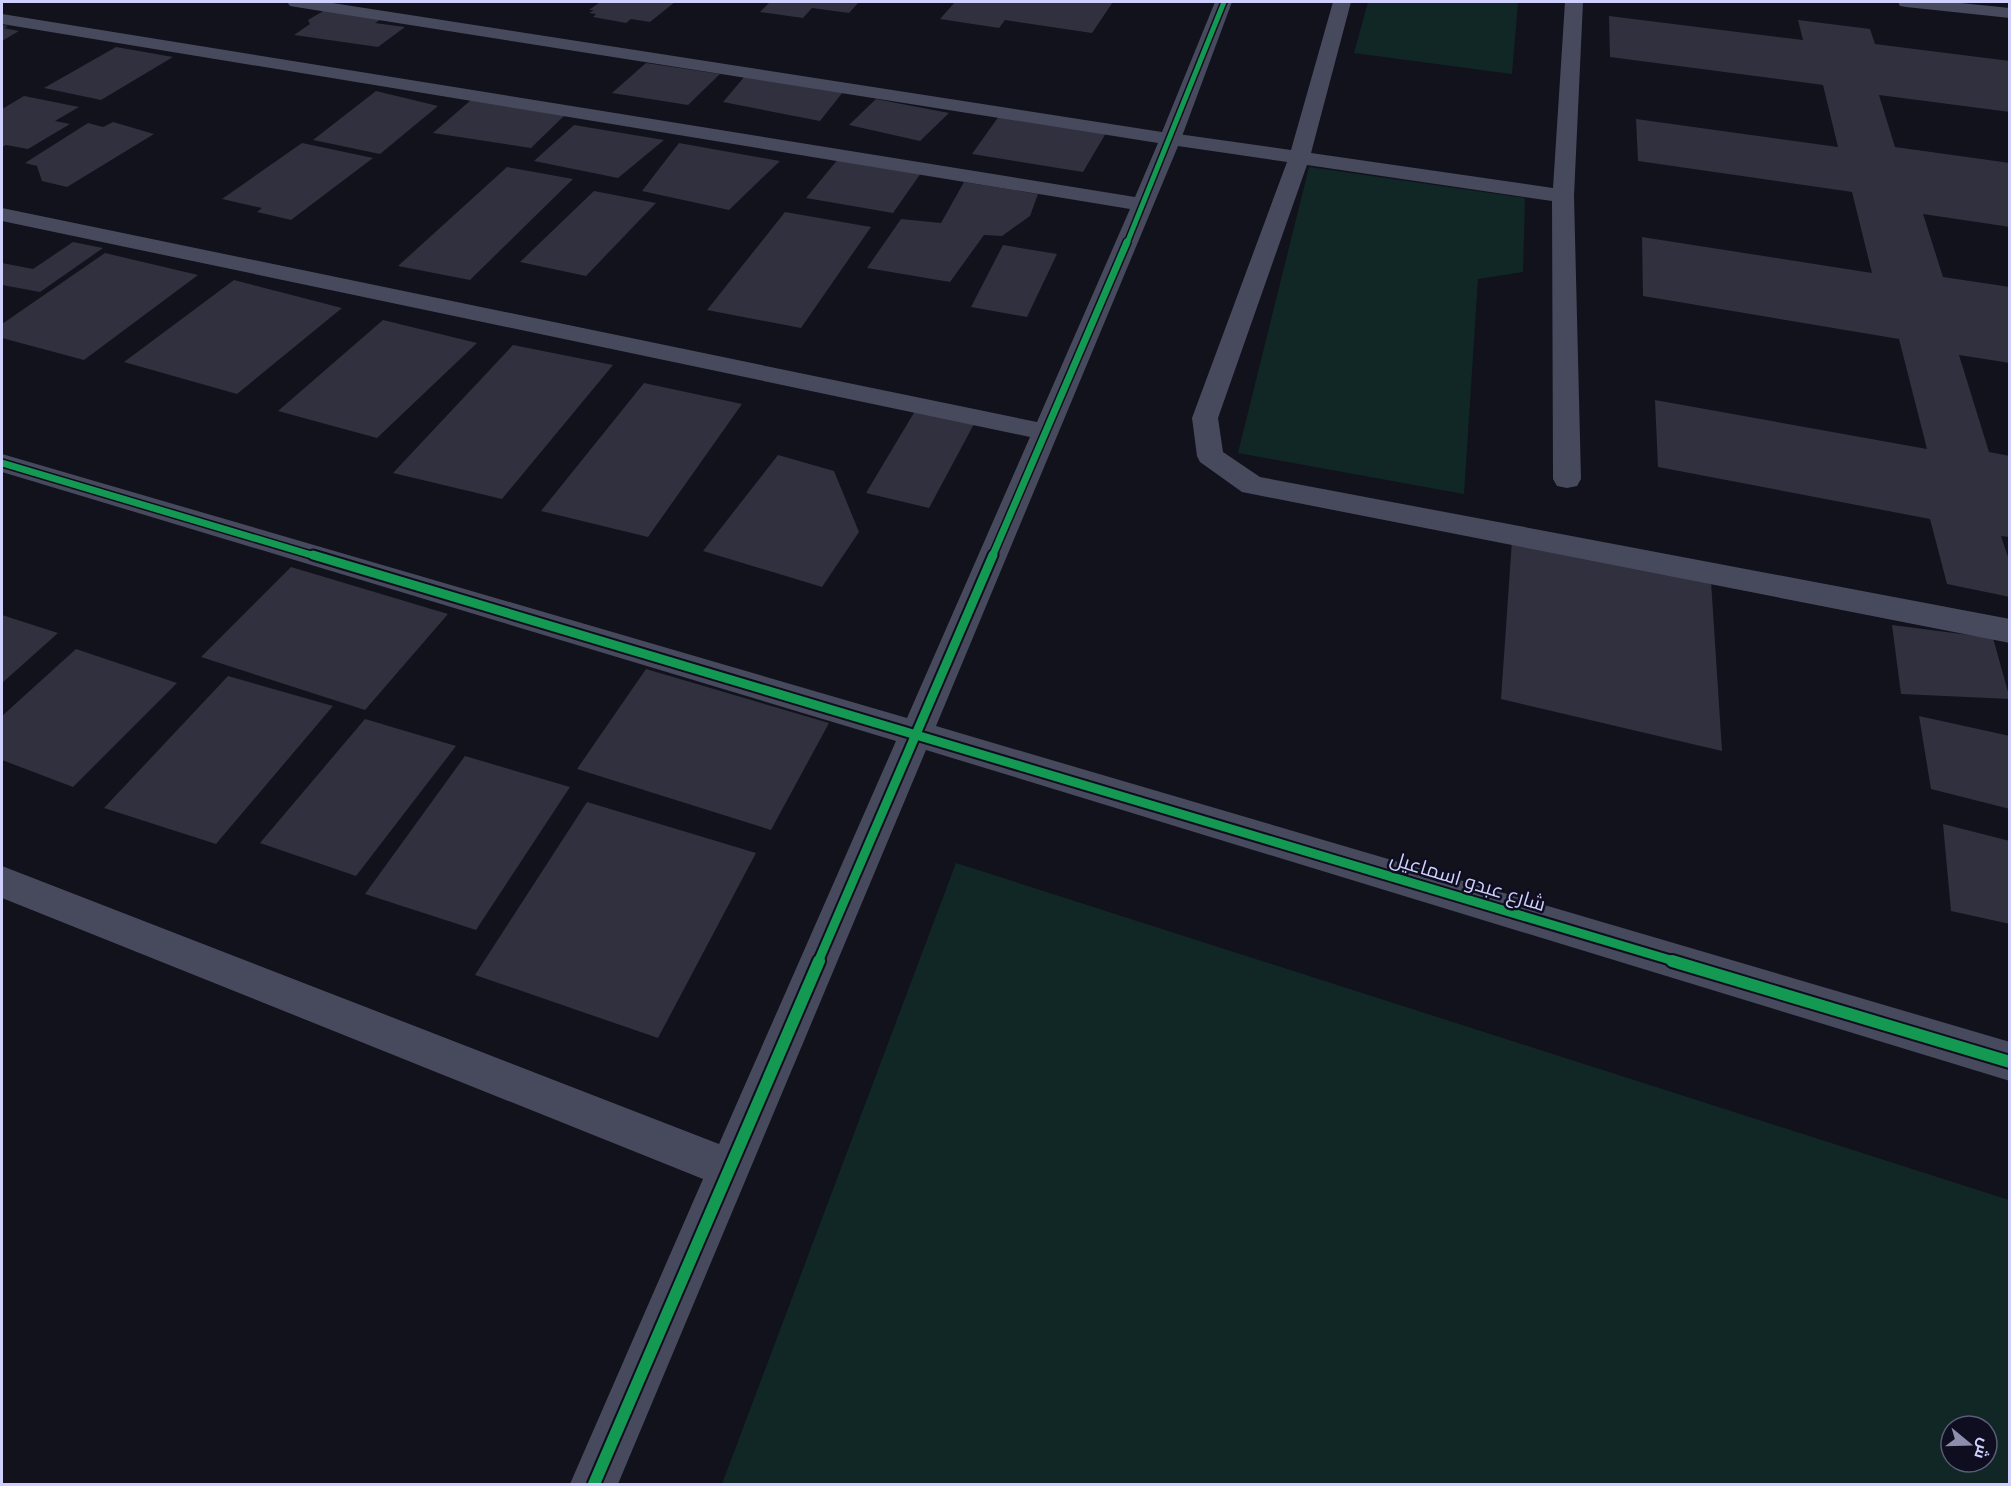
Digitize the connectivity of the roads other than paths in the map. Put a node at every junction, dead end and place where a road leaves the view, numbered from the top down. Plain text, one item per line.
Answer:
1 (296, 2) edge
2 (1224, 2) edge
3 (1342, 2) edge
4 (1574, 2) edge
5 (1906, 2) edge
6 (2010, 13) edge
7 (2, 19) edge
8 (1171, 139) junction
9 (1300, 156) junction
10 (1563, 196) junction
11 (1143, 205) junction
12 (2, 214) edge
13 (1045, 432) junction
14 (2, 463) edge
15 (1567, 479) dead end
16 (2010, 632) edge
17 (917, 734) junction
18 (2, 882) edge
19 (2010, 1062) edge
20 (730, 1169) junction
21 (594, 1485) edge

1 - 8 street
2 - 8 street
3 - 9 street
4 - 10 street
5 - 6 street
7 - 11 street
8 - 9 street
8 - 11 street
9 - 10 street
9 - 16 street
10 - 15 street
11 - 13 street
12 - 13 street
13 - 17 street
14 - 17 street, شارع عبدو اسماعيل
17 - 19 street, شارع عبدو اسماعيل
17 - 20 street
18 - 20 street
20 - 21 street

